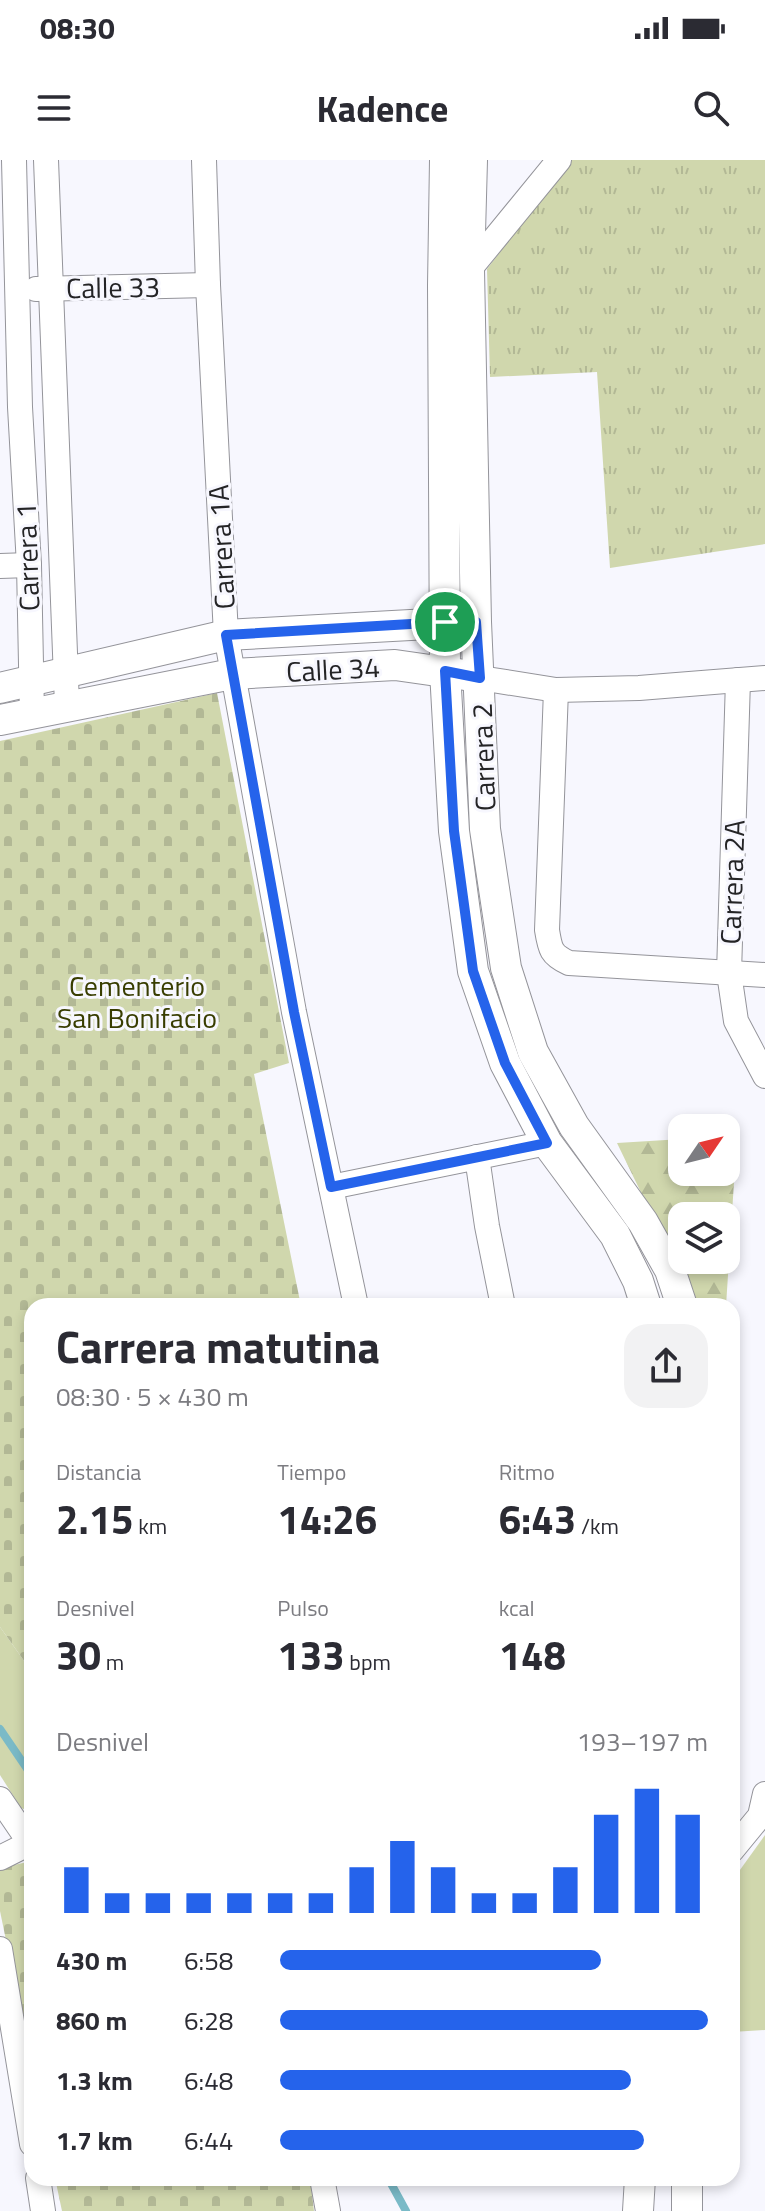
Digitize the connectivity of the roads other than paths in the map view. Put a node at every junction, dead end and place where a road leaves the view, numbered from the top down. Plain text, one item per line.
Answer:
1 (14, 160) edge
2 (46, 160) edge
3 (204, 160) edge
4 (445, 160) edge
5 (472, 160) edge
6 (559, 160) edge
7 (469, 270) junction
8 (208, 285) junction
9 (18, 289) junction
10 (50, 289) junction
11 (10, 408) edge
12 (29, 565) junction
13 (0, 566) edge
14 (445, 622) junction
15 (476, 622) junction
16 (226, 635) junction
17 (445, 671) junction
18 (66, 674) junction
19 (232, 674) junction
20 (480, 678) junction
21 (765, 678) edge
22 (738, 680) junction
23 (31, 681) junction
24 (0, 688) edge
25 (556, 690) junction
26 (67, 705) junction
27 (32, 714) junction
28 (0, 720) edge
29 (729, 973) junction
30 (765, 975) edge
31 (765, 1076) edge
32 (547, 1143) junction
33 (477, 1157) junction
34 (331, 1187) junction
35 (354, 1298) edge
36 (501, 1298) edge
37 (643, 1298) edge
38 (679, 1298) edge
39 (765, 1794) edge
40 (0, 1799) edge
41 (24, 1833) edge
42 (740, 1840) edge
43 (24, 1846) edge
44 (0, 1858) edge
45 (0, 1949) edge
46 (24, 2095) edge
47 (39, 2186) edge
48 (323, 2186) edge
49 (640, 2186) edge
50 (687, 2186) edge
51 (43, 2211) edge
52 (328, 2211) edge
53 (638, 2211) edge
54 (687, 2211) edge

1 - 9 street, Carrera 1
2 - 10 street, Carrera 1
3 - 8 street, Carrera 1A
4 - 14 street, Carrera 2
5 - 7 street, Carrera 2
6 - 7 street
7 - 15 street, Carrera 2
8 - 10 street, Calle 33
8 - 16 street, Carrera 1A
9 - 10 street, Calle 33
9 - 11 street, Carrera 1
10 - 18 street, Carrera 1
11 - 12 street, Carrera 1
12 - 13 street
12 - 23 street, Carrera 1
14 - 15 street, Calle 34
14 - 16 street, Calle 34
14 - 17 street, Carrera 2
15 - 20 street, Carrera 2
16 - 18 street, Calle 34
16 - 19 street, Carrera 1A
17 - 19 street, Calle 34
17 - 20 street, Calle 34
17 - 32 street, Carrera 2
18 - 23 street, Calle 34
18 - 26 street, Carrera 1
19 - 26 street, Calle 34
19 - 34 street, Carrera 1A
20 - 25 street, Calle 34
20 - 38 street, Carrera 2
21 - 22 street, Calle 34
22 - 25 street, Calle 34
22 - 29 street, Carrera 2A
23 - 24 street, Calle 34
23 - 27 street, Carrera 1
25 - 29 street
26 - 27 street, Calle 34
27 - 28 street, Calle 34
29 - 30 street
29 - 31 street, Carrera 2A
32 - 33 street
32 - 37 street, Carrera 2
33 - 34 street
33 - 36 street
34 - 35 street, Carrera 1A
39 - 42 street
40 - 41 street
43 - 44 street
45 - 46 street
47 - 51 street
48 - 52 street
49 - 53 street
50 - 54 street

